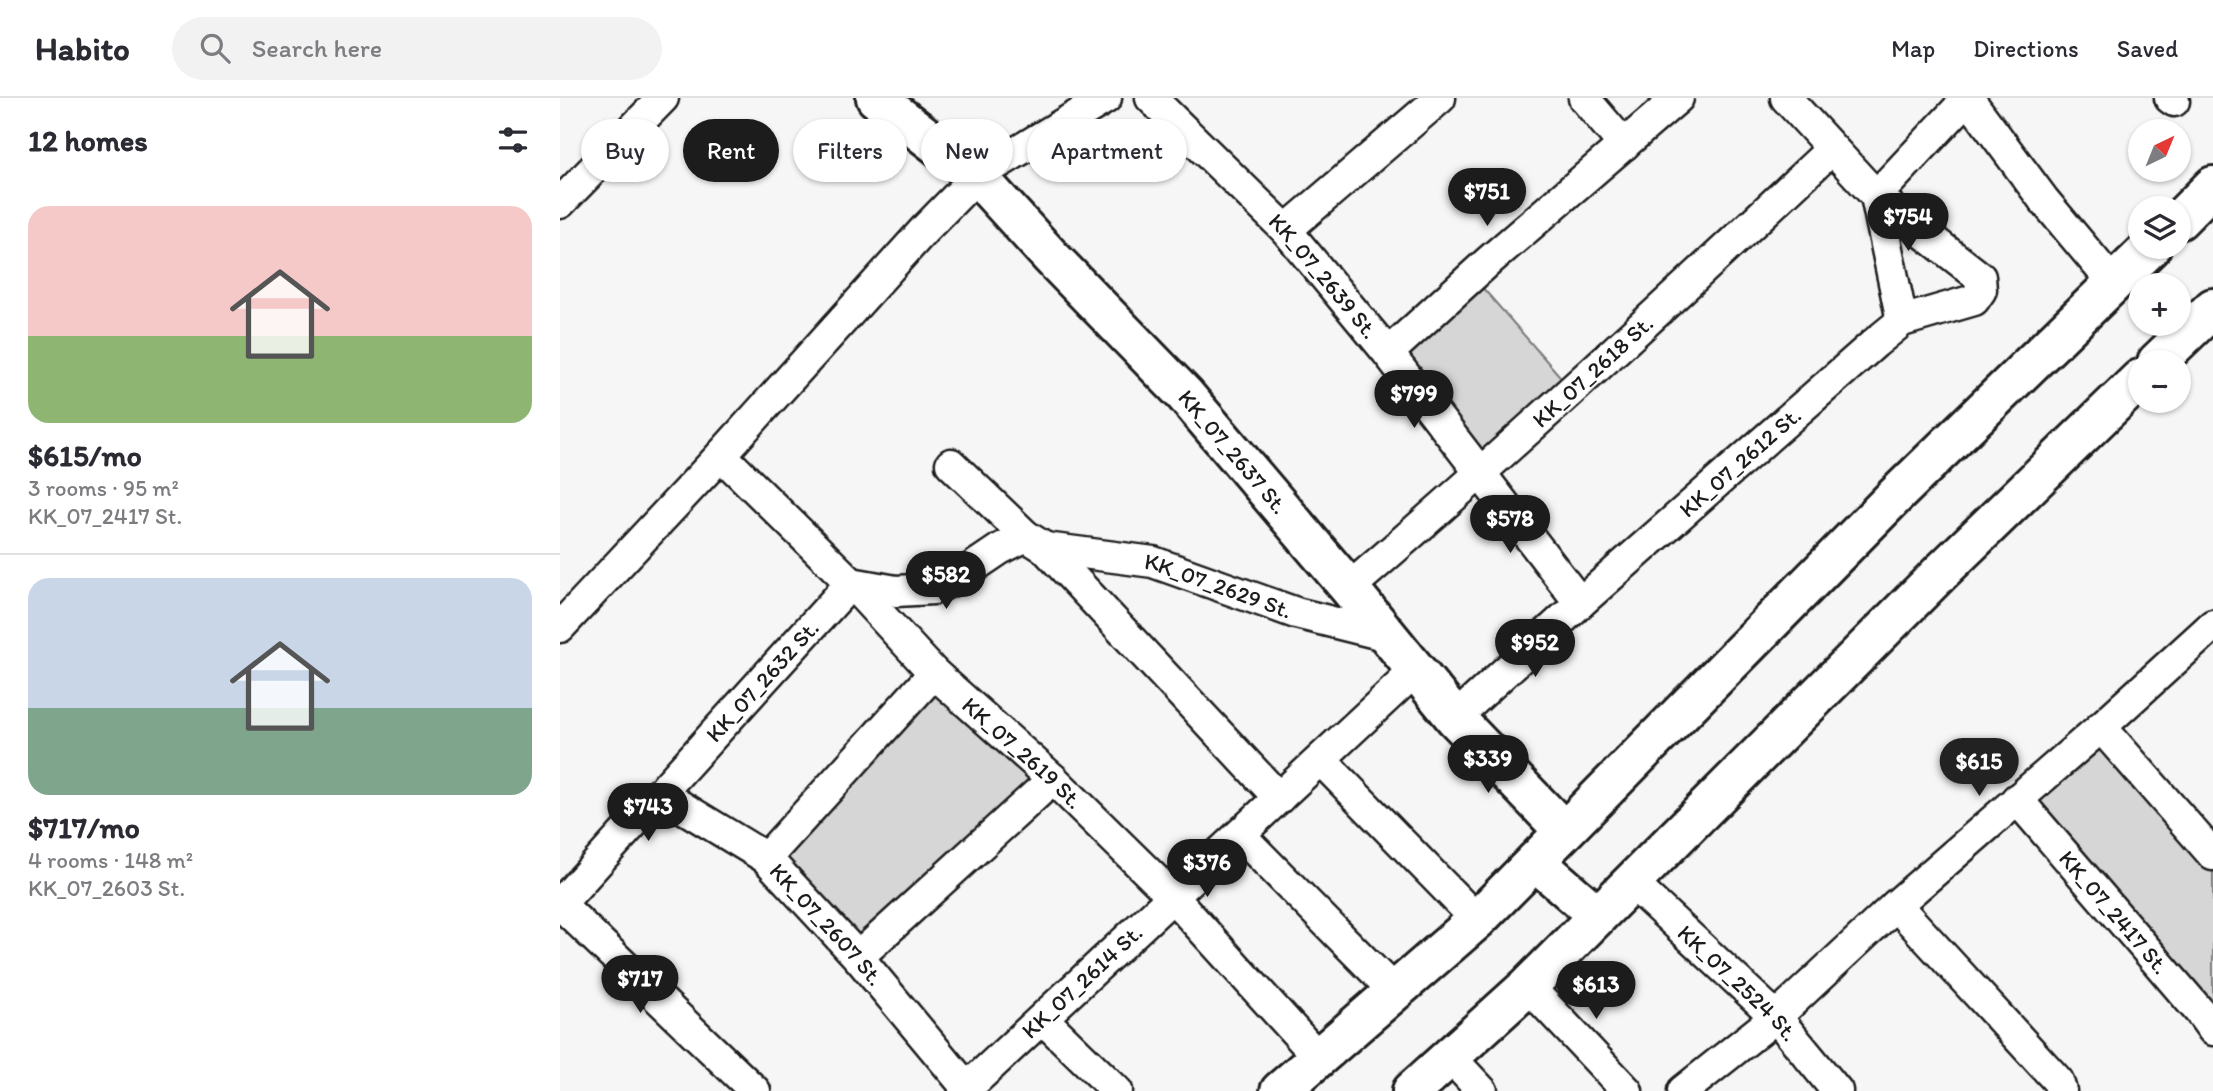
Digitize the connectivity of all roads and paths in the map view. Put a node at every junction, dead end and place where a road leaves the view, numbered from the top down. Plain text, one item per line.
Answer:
1 (663, 98) edge
2 (876, 98) edge
3 (1106, 98) edge
4 (1151, 98) edge
5 (1440, 98) edge
6 (1584, 98) edge
7 (1678, 98) edge
8 (1786, 98) edge
9 (1968, 98) edge
10 (921, 133) edge
11 (1624, 145) junction
12 (1832, 149) junction
13 (1013, 154) edge
14 (971, 182) edge
15 (982, 182) edge
16 (2213, 186) edge
17 (1876, 196) junction
18 (560, 203) edge
19 (2191, 208) edge
20 (1286, 230) junction
21 (2138, 259) edge
22 (2113, 283) junction
23 (2213, 308) edge
24 (1902, 321) junction
25 (2169, 350) edge
26 (1388, 353) junction
27 (2128, 391) edge
28 (721, 455) junction
29 (951, 464) dead end
30 (1480, 475) junction
31 (1036, 542) junction
32 (851, 583) junction
33 (1349, 589) junction
34 (1580, 603) junction
35 (2213, 625) edge
36 (560, 627) edge
37 (1388, 636) junction
38 (1415, 671) junction
39 (934, 673) junction
40 (1455, 718) junction
41 (2101, 727) junction
42 (1321, 760) junction
43 (1053, 779) junction
44 (659, 793) junction
45 (1279, 799) junction
46 (2017, 799) junction
47 (1564, 831) junction
48 (1240, 835) junction
49 (2213, 855) edge
50 (766, 858) junction
51 (1535, 861) junction
52 (1631, 882) junction
53 (1172, 896) junction
54 (560, 904) edge
55 (1896, 905) junction
56 (1598, 916) junction
57 (1477, 920) junction
58 (858, 957) junction
59 (1528, 986) junction
60 (1395, 991) junction
61 (1776, 1017) junction
62 (1043, 1019) junction
63 (2212, 1026) edge
64 (1318, 1057) junction
65 (1450, 1057) junction
66 (744, 1087) edge
67 (965, 1090) edge
68 (1117, 1091) edge
69 (1280, 1091) edge
70 (1412, 1091) edge
71 (1482, 1091) edge
72 (1627, 1091) edge
73 (1683, 1091) edge
74 (1837, 1091) edge
75 (2061, 1091) edge

1 - 18 street
2 - 10 main road, KK_07_2637 St.
3 - 13 street
4 - 20 street, KK_07_2639 St.
5 - 20 street
6 - 11 street
7 - 11 street
8 - 12 street
9 - 17 street
9 - 22 street
11 - 26 street
12 - 17 street
12 - 30 street, KK_07_2618 St.
14 - 28 street
15 - 33 main road, KK_07_2637 St.
16 - 19 main road
17 - 24 street
17 - 24 street, KK_07_2612 St.
20 - 26 street, KK_07_2639 St.
21 - 22 main road
22 - 47 main road
23 - 25 main road
24 - 34 street, KK_07_2612 St.
26 - 30 street, KK_07_2639 St.
27 - 52 main road
28 - 32 street, KK_07_2619 St.
28 - 36 street
29 - 31 street
30 - 33 street, KK_07_2618 St.
30 - 34 street, KK_07_2639 St.
31 - 32 street
31 - 37 street, KK_07_2629 St.
31 - 45 street
32 - 39 street, KK_07_2619 St.
32 - 44 street, KK_07_2632 St.
33 - 37 main road, KK_07_2637 St.
34 - 40 street, KK_07_2612 St.
35 - 41 street
37 - 38 main road, KK_07_2637 St.
38 - 40 main road, KK_07_2637 St.
38 - 42 street, KK_07_2614 St.
39 - 43 street, KK_07_2619 St.
39 - 50 street
40 - 47 main road, KK_07_2637 St.
41 - 46 street
41 - 49 street
42 - 45 street, KK_07_2614 St.
42 - 57 street
43 - 53 street, KK_07_2619 St.
43 - 58 street
44 - 50 street, KK_07_2607 St.
44 - 54 street, KK_07_2632 St.
45 - 48 street, KK_07_2614 St.
46 - 55 street
46 - 63 street, KK_07_2417 St.
47 - 51 main road
48 - 53 street, KK_07_2614 St.
48 - 60 street
50 - 58 street, KK_07_2607 St.
51 - 56 main road
51 - 57 main road
52 - 56 main road
52 - 61 street, KK_07_2524 St.
53 - 62 street, KK_07_2614 St.
53 - 64 street, KK_07_2619 St.
54 - 66 street
55 - 61 street
55 - 75 street
56 - 59 main road
57 - 60 main road
58 - 67 street, KK_07_2607 St.
59 - 65 main road
59 - 72 street
60 - 64 main road
61 - 73 street
61 - 74 street, KK_07_2524 St.
62 - 67 street, KK_07_2614 St.
62 - 68 street
64 - 69 main road
65 - 70 main road
65 - 71 street

